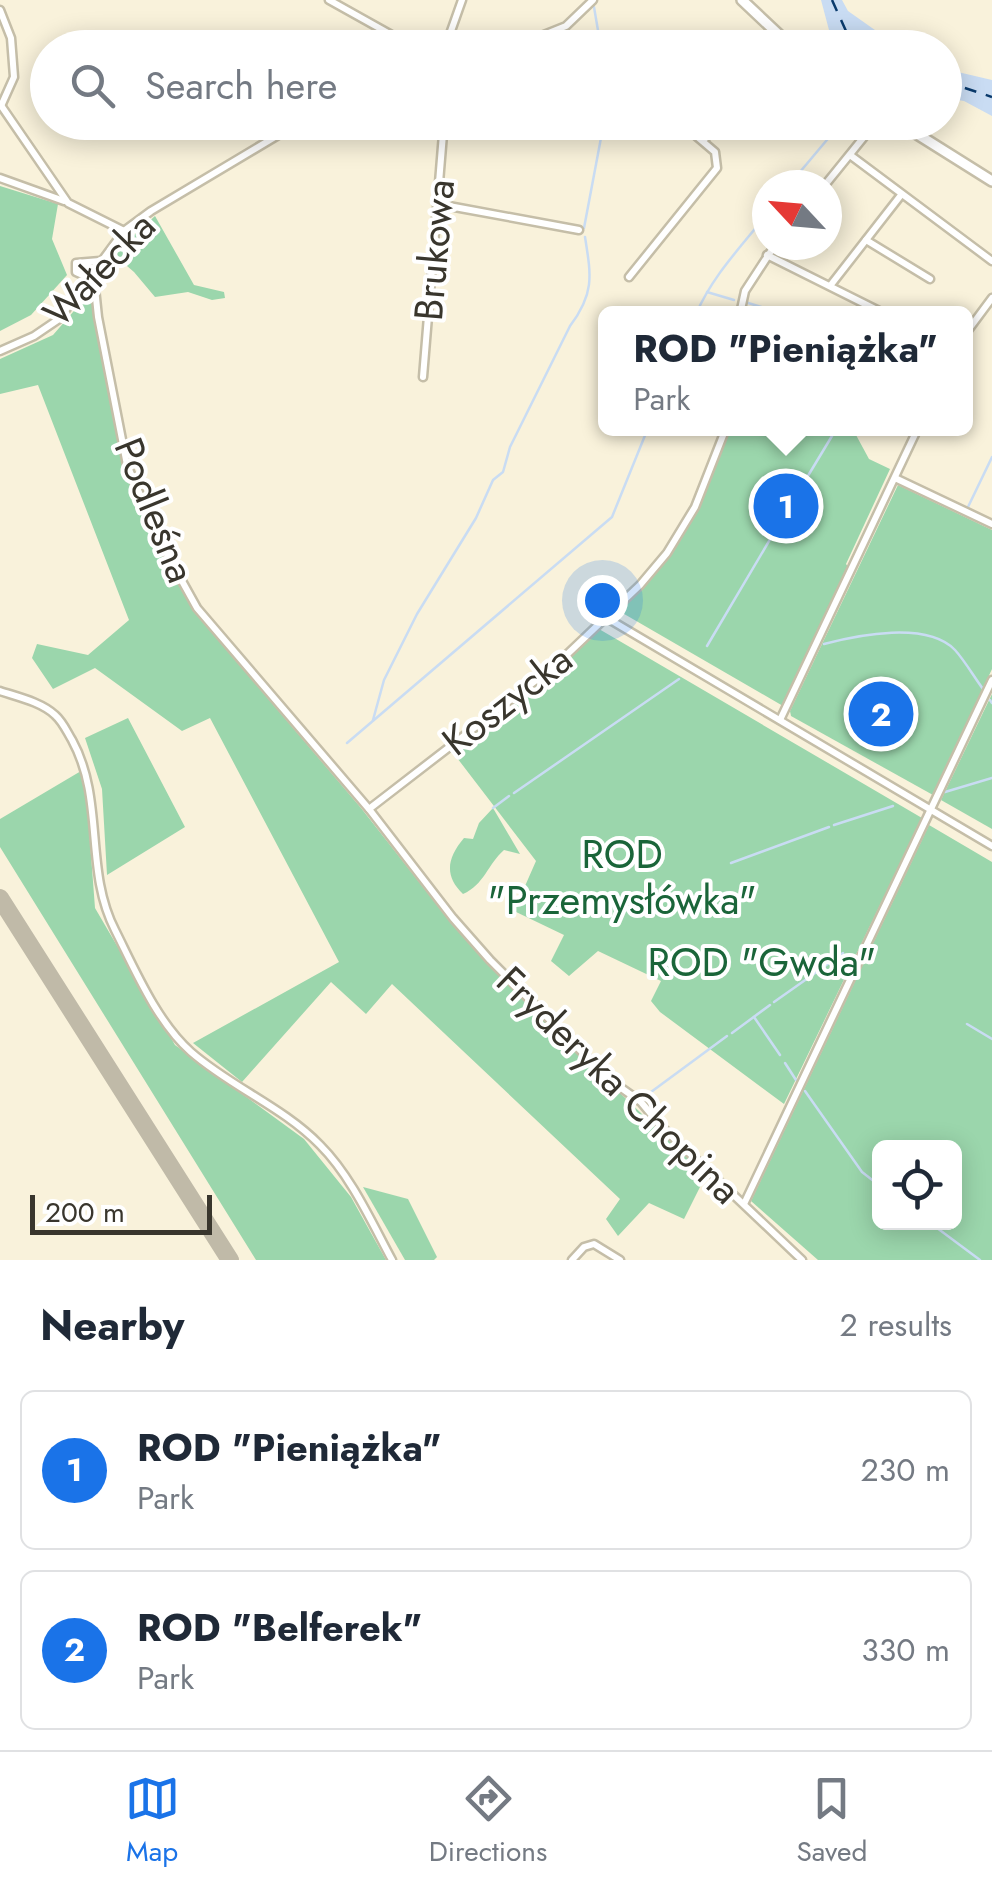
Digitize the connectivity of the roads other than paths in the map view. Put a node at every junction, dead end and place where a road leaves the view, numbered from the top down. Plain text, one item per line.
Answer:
1 (462, 0) edge
2 (593, 0) edge
3 (742, 0) edge
4 (327, 1) edge
5 (0, 10) edge
6 (381, 30) edge
7 (451, 30) edge
8 (558, 30) edge
9 (772, 30) edge
10 (1, 105) edge
11 (270, 140) edge
12 (443, 140) edge
13 (862, 140) edge
14 (927, 140) edge
15 (703, 141) edge
16 (850, 155) junction
17 (838, 170) edge
18 (0, 178) edge
19 (992, 181) edge
20 (901, 196) junction
21 (68, 202) junction
22 (438, 204) junction
23 (579, 230) dead end
24 (124, 231) junction
25 (866, 240) junction
26 (764, 260) edge
27 (779, 260) edge
28 (100, 261) junction
29 (992, 261) edge
30 (91, 273) junction
31 (629, 277) dead end
32 (930, 279) dead end
33 (830, 286) junction
34 (992, 298) edge
35 (741, 306) edge
36 (869, 306) edge
37 (973, 323) edge
38 (0, 352) edge
39 (423, 377) dead end
40 (723, 436) edge
41 (914, 436) edge
42 (895, 478) junction
43 (992, 524) edge
44 (607, 618) junction
45 (250, 673) joint
46 (992, 680) edge
47 (0, 691) edge
48 (780, 720) junction
49 (369, 809) junction
50 (931, 810) junction
51 (992, 846) edge
52 (744, 1204) junction
53 (392, 1260) edge
54 (572, 1260) edge
55 (620, 1260) edge
56 (802, 1260) edge

1 - 7 street
2 - 8 street
3 - 9 street
4 - 6 street
5 - 10 street
10 - 21 street
11 - 24 street, Wałecka
12 - 22 street, Brukowa
13 - 16 street
14 - 19 street
15 - 31 street
16 - 17 street
16 - 20 street
18 - 21 street
20 - 25 street
20 - 29 street
21 - 24 street
22 - 23 street
22 - 39 street, Brukowa
24 - 28 street, Wałecka
25 - 32 street
25 - 33 street
26 - 35 street
27 - 33 street
28 - 30 street, Wałecka
28 - 30 street
30 - 38 street, Wałecka
30 - 45 street, Podleśna
33 - 36 street
34 - 37 street
40 - 44 street, Koszycka
41 - 42 street
42 - 43 street
42 - 48 street
44 - 48 street
44 - 49 street, Koszycka
45 - 49 street, Fryderyka Chopina
46 - 50 street
47 - 53 street
48 - 50 street
49 - 52 street, Fryderyka Chopina
50 - 51 street
50 - 52 street
52 - 56 street, Fryderyka Chopina
54 - 55 street

